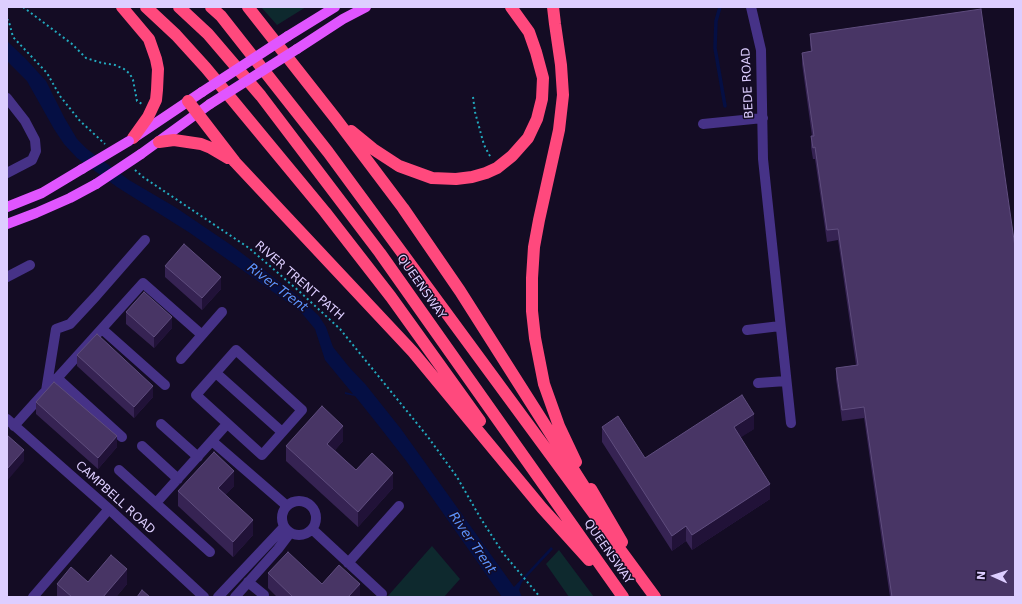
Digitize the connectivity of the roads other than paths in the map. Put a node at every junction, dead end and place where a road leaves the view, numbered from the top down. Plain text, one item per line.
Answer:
1 (122, 7) edge
2 (146, 7) edge
3 (179, 7) edge
4 (211, 7) edge
5 (248, 7) edge
6 (335, 7) edge
7 (366, 7) edge
8 (511, 7) edge
9 (553, 7) edge
10 (751, 7) edge
11 (7, 98) edge
12 (188, 101) junction
13 (198, 114) junction
14 (763, 118) junction
15 (336, 119) junction
16 (703, 124) dead end
17 (131, 140) junction
18 (159, 142) junction
19 (236, 162) junction
20 (7, 173) edge
21 (7, 207) edge
22 (7, 224) edge
23 (145, 240) dead end
24 (30, 265) dead end
25 (7, 277) edge
26 (222, 312) dead end
27 (780, 326) junction
28 (102, 329) junction
29 (747, 330) dead end
30 (202, 335) junction
31 (181, 359) dead end
32 (216, 373) junction
33 (57, 378) junction
34 (786, 381) junction
35 (758, 383) dead end
36 (165, 385) dead end
37 (46, 391) junction
38 (11, 422) edge
39 (791, 423) dead end
40 (161, 424) dead end
41 (227, 424) junction
42 (282, 432) junction
43 (122, 437) dead end
44 (212, 441) junction
45 (142, 446) dead end
46 (198, 457) junction
47 (119, 470) dead end
48 (178, 479) junction
49 (156, 503) junction
50 (287, 506) junction
51 (399, 506) dead end
52 (542, 508) junction
53 (109, 509) junction
54 (312, 529) junction
55 (287, 530) junction
56 (210, 552) dead end
57 (348, 563) junction
58 (248, 582) junction
59 (382, 594) dead end
60 (264, 595) dead end
61 (33, 597) edge
62 (204, 597) edge
63 (218, 597) edge
64 (235, 597) edge
65 (622, 597) edge
66 (654, 597) edge

1 - 17 highway
2 - 52 highway
3 - 65 highway, QUEENSWAY
4 - 66 highway, QUEENSWAY
5 - 15 highway
6 - 12 main road, bridge
7 - 13 main road, bridge
8 - 15 highway
9 - 66 highway
10 - 14 street, BEDE ROAD
11 - 20 street
12 - 13 highway
12 - 17 main road
13 - 18 main road
13 - 19 highway
14 - 16 street
14 - 27 street, BEDE ROAD
15 - 66 highway
17 - 21 main road, bridge
18 - 19 highway
18 - 22 main road, bridge
19 - 52 highway
23 - 37 street
24 - 25 street
26 - 30 street
27 - 29 street
27 - 34 street, BEDE ROAD
28 - 30 street
28 - 33 street
28 - 36 street
30 - 31 street
32 - 41 street
32 - 42 street
32 - 42 street
33 - 37 street
33 - 43 street
34 - 35 street
34 - 39 street, BEDE ROAD
37 - 38 street
38 - 53 street, CAMPBELL ROAD
40 - 46 street
41 - 42 street
41 - 44 street
44 - 46 street
44 - 50 street
45 - 48 street
46 - 48 street
47 - 49 street
48 - 49 street
49 - 56 street
50 - 54 street
50 - 55 street
51 - 57 street
52 - 65 highway
53 - 61 street
53 - 62 street, CAMPBELL ROAD
54 - 55 street
54 - 57 street
55 - 58 street
55 - 63 street
57 - 59 street
58 - 60 street
58 - 64 street

